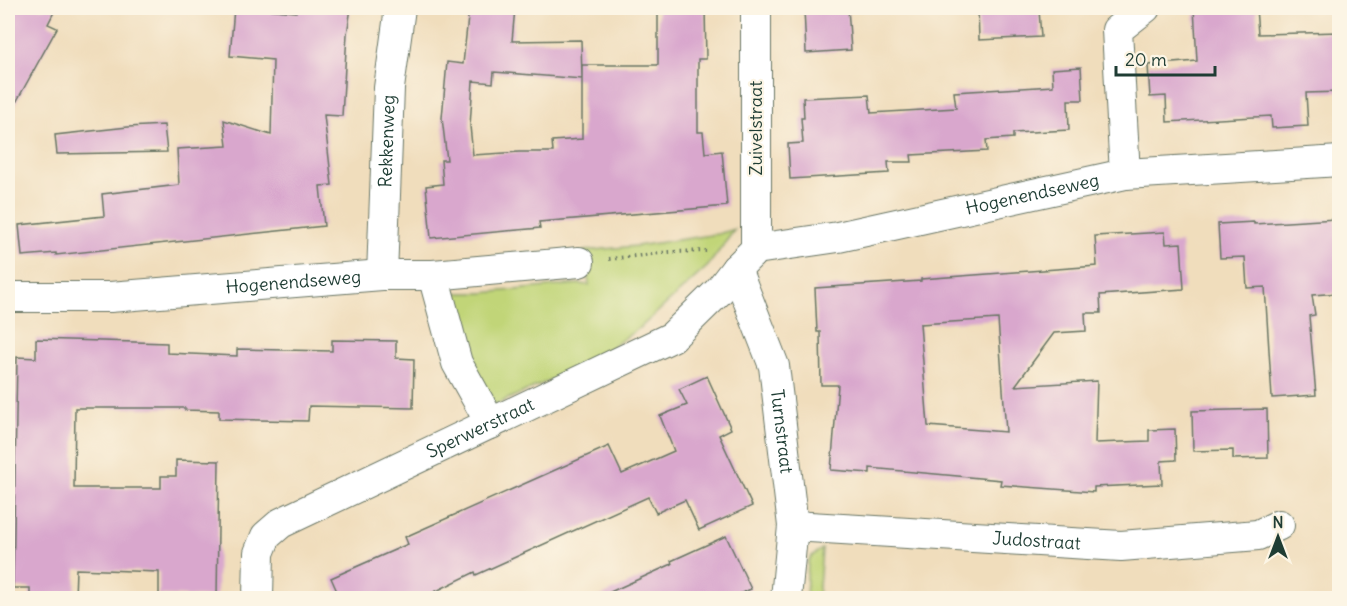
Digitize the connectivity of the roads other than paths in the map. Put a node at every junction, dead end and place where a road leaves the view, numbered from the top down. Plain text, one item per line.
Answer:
1 (400, 8) edge
2 (756, 8) edge
3 (1145, 8) edge
4 (1340, 161) edge
5 (1125, 174) junction
6 (746, 259) junction
7 (579, 262) road end
8 (382, 275) junction
9 (433, 275) junction
10 (8, 297) edge
11 (491, 424) junction
12 (1279, 525) dead end
13 (793, 526) junction
14 (258, 598) edge
15 (786, 598) edge

1 - 8 street, Rekkenweg
2 - 6 street, Zuivelstraat
3 - 5 street
4 - 5 street, Hogenendseweg
5 - 6 street, Hogenendseweg
6 - 11 street, Sperwerstraat
6 - 13 street, Turnstraat
7 - 9 street, Hogenendseweg
8 - 9 street, Hogenendseweg
8 - 10 street, Hogenendseweg
9 - 11 street
11 - 14 street, Sperwerstraat
12 - 13 street, Judostraat
13 - 15 street, Turnstraat

